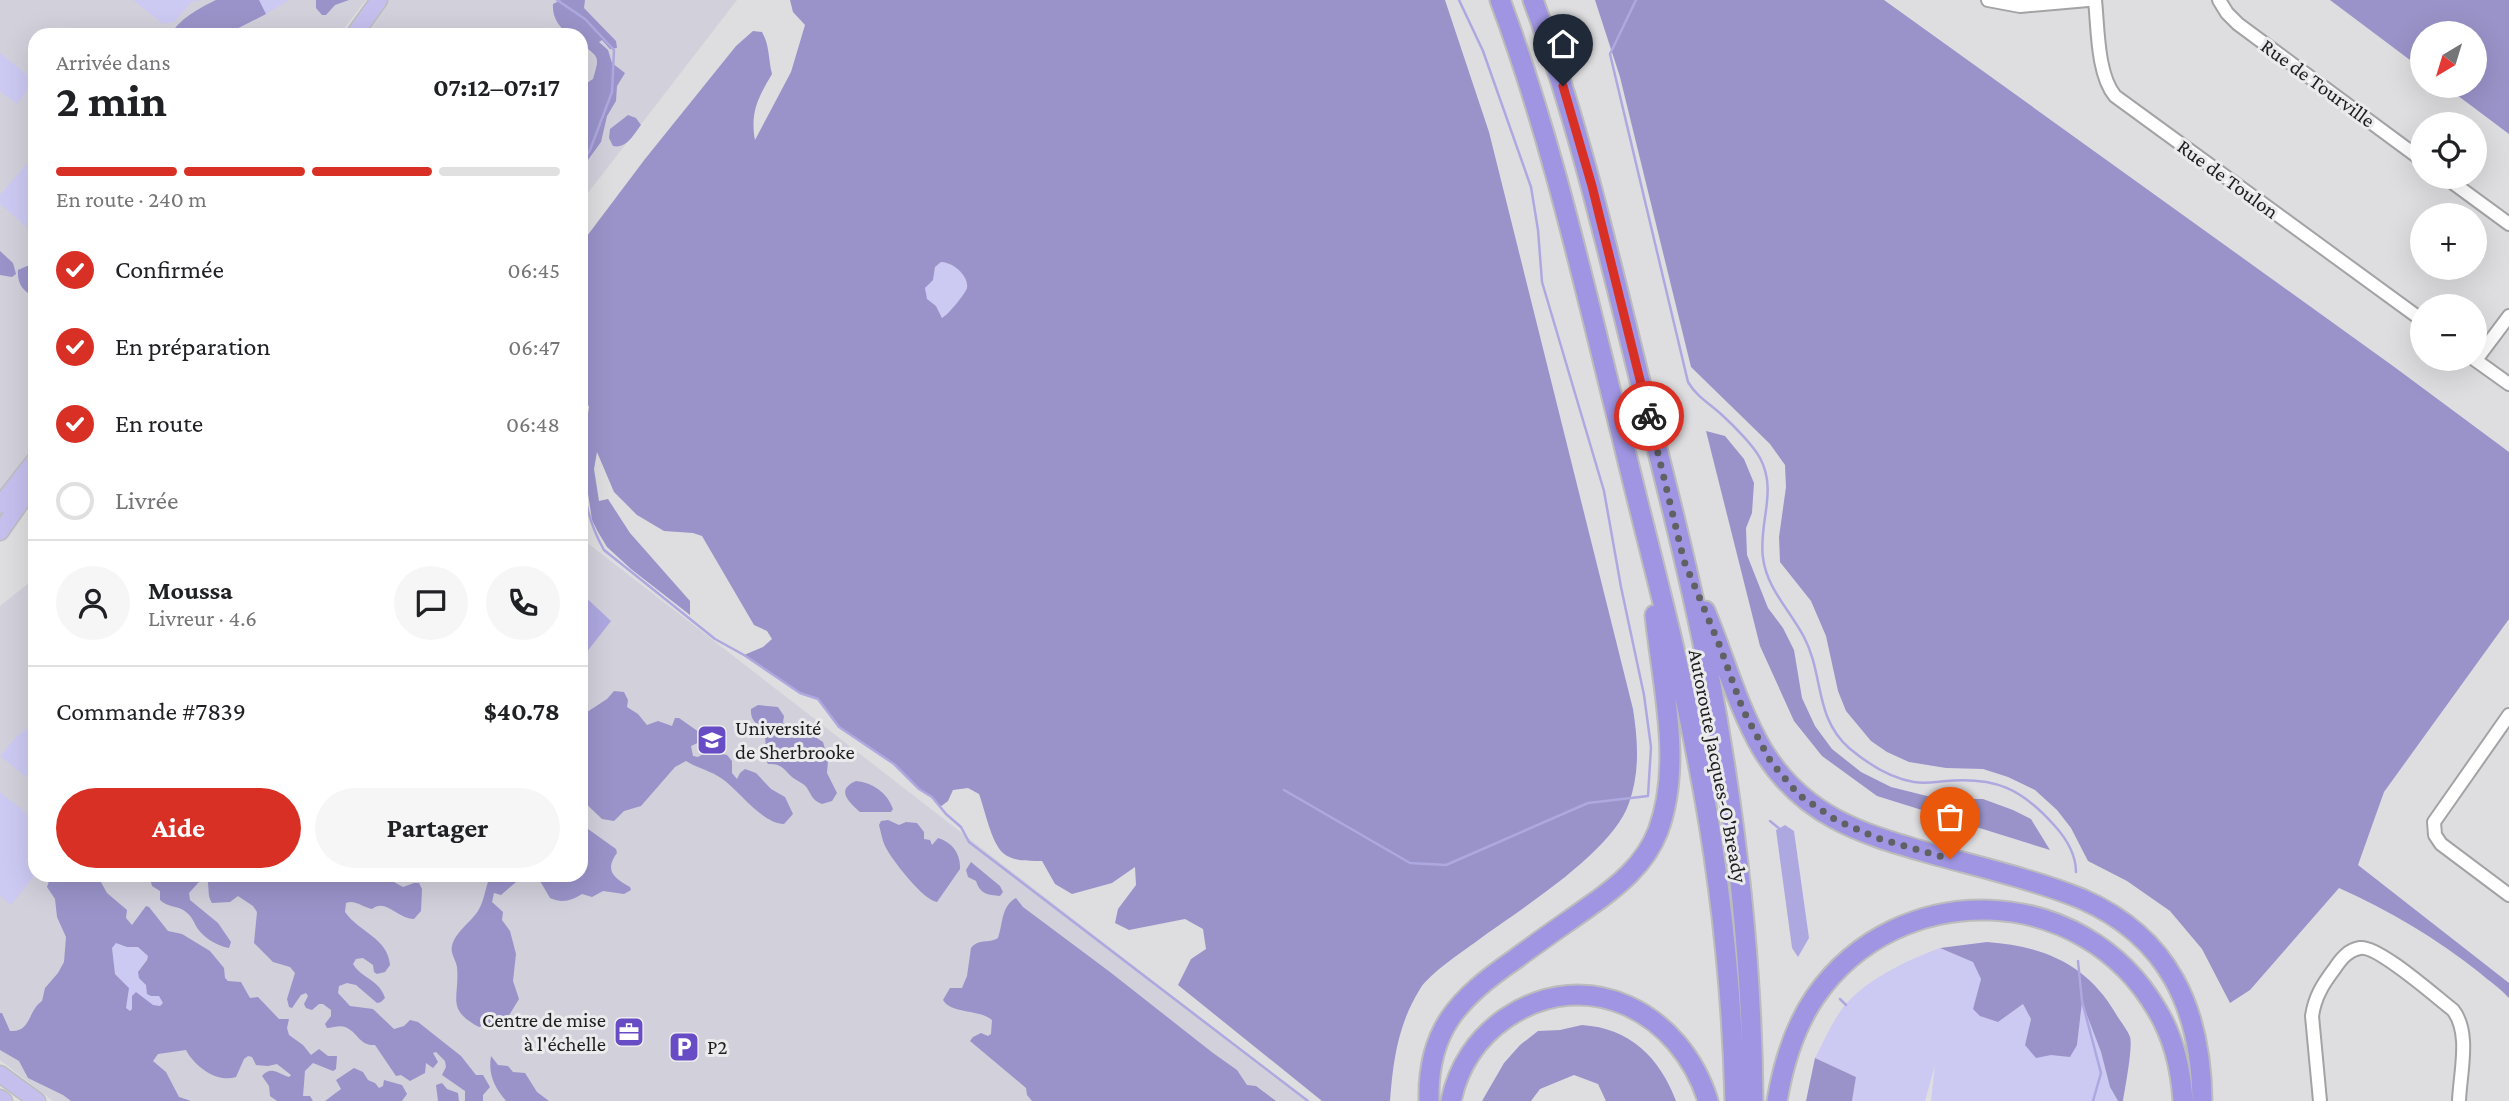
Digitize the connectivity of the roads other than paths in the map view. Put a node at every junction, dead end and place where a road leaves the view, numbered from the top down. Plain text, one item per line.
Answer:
1 (379, 0) edge
2 (1500, 0) edge
3 (1533, 0) edge
4 (1988, 0) edge
5 (2088, 0) edge
6 (2095, 0) edge
7 (2219, 0) edge
8 (359, 28) edge
9 (2410, 151) edge
10 (2461, 189) edge
11 (2509, 224) edge
12 (2410, 311) edge
13 (2509, 316) edge
14 (2487, 344) edge
15 (2487, 368) edge
16 (2509, 384) edge
17 (28, 469) edge
18 (28, 492) edge
19 (0, 505) edge
20 (0, 532) edge
21 (1647, 538) junction
22 (1684, 561) junction
23 (2509, 715) edge
24 (2509, 895) edge
25 (0, 1074) edge
26 (37, 1101) edge
27 (1429, 1101) edge
28 (1451, 1101) edge
29 (1708, 1101) edge
30 (1735, 1101) edge
31 (1753, 1101) edge
32 (1777, 1101) edge
33 (2183, 1101) edge
34 (2202, 1101) edge
35 (2320, 1101) edge
36 (2459, 1101) edge

1 - 8 main road
2 - 21 highway, Autoroute Jacques-O'Bready
3 - 22 highway, Autoroute Jacques-O'Bready
4 - 5 street
6 - 12 street, Rue de Toulon
7 - 9 street, Rue de Tourville
10 - 11 street
13 - 14 street
15 - 16 street
17 - 19 main road
18 - 20 main road
21 - 27 highway
21 - 30 highway, Autoroute Jacques-O'Bready
22 - 31 highway, Autoroute Jacques-O'Bready
22 - 34 highway
23 - 24 street
25 - 26 main road
28 - 29 highway
32 - 33 highway
35 - 36 street

